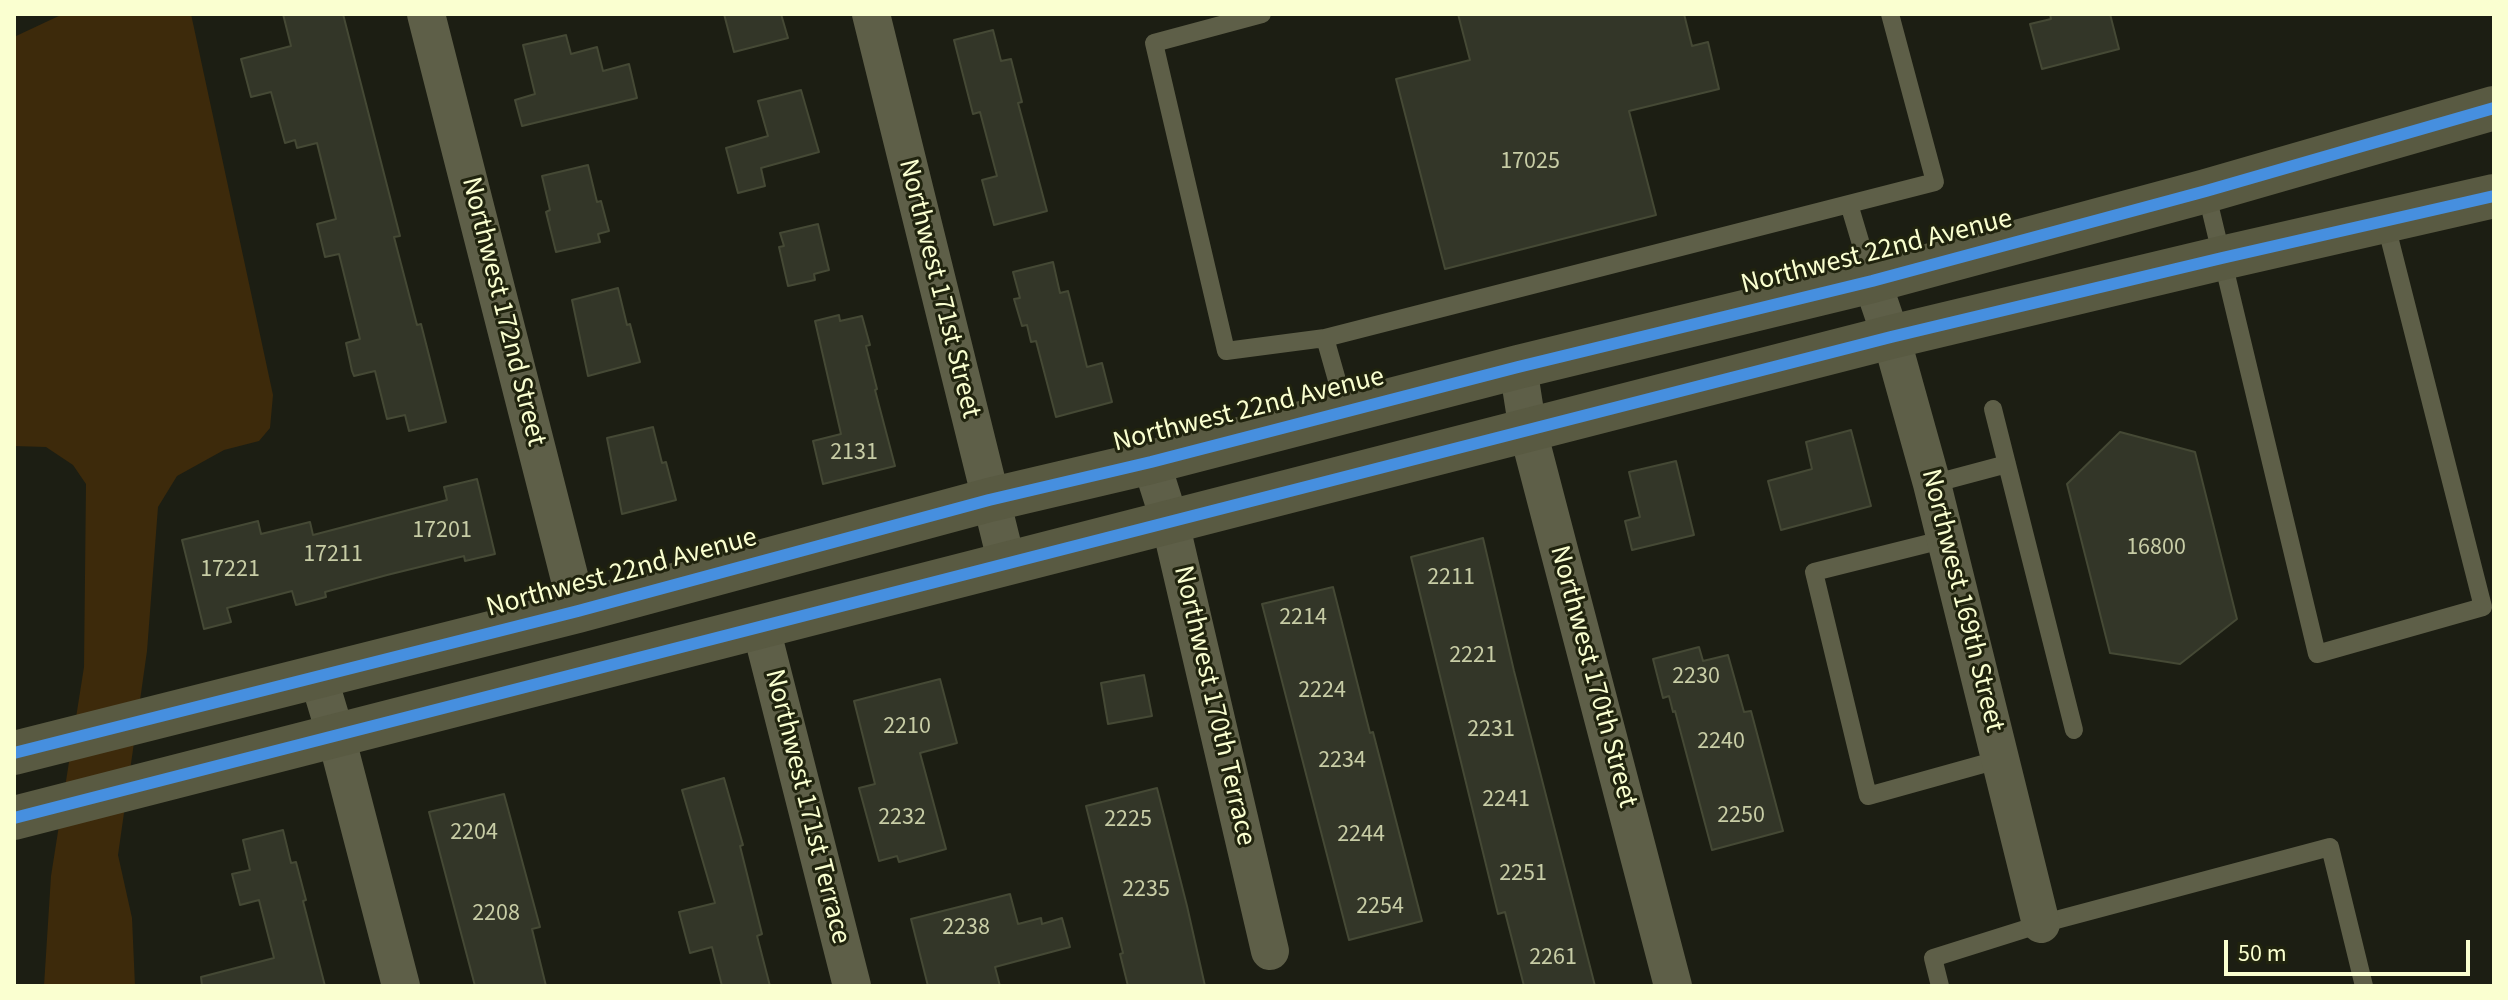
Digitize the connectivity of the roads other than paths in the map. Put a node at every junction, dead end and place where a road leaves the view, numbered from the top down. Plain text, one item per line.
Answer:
1 (426, 14) edge
2 (871, 14) edge
3 (1262, 14) edge
4 (1890, 14) edge
5 (2494, 108) edge
6 (2206, 191) junction
7 (2494, 196) edge
8 (1849, 204) junction
9 (2385, 221) junction
10 (2222, 258) junction
11 (1872, 281) junction
12 (1891, 337) junction
13 (1325, 338) junction
14 (1518, 367) junction
15 (1993, 409) dead end
16 (1346, 412) junction
17 (1528, 431) junction
18 (1151, 462) junction
19 (2007, 464) junction
20 (1932, 484) junction
21 (989, 500) junction
22 (1170, 522) junction
23 (1946, 539) junction
24 (1007, 564) junction
25 (578, 611) junction
26 (761, 628) junction
27 (318, 676) junction
28 (2074, 730) dead end
29 (336, 736) junction
30 (14, 753) edge
31 (2001, 759) junction
32 (14, 818) edge
33 (2041, 924) junction
34 (1270, 951) dead end
35 (401, 986) edge
36 (852, 986) edge
37 (1673, 986) edge
38 (1940, 986) edge
39 (2364, 986) edge

1 - 25 street, Northwest 172nd Street
2 - 21 street, Northwest 171st Street
3 - 13 lane
4 - 8 lane
5 - 6 main road, Northwest 22nd Avenue
6 - 10 lane
6 - 11 main road, Northwest 22nd Avenue
7 - 9 main road
8 - 11 lane
8 - 13 lane
9 - 10 main road
9 - 10 lane
10 - 12 main road
11 - 12 street, Northwest 169th Street
11 - 14 main road, Northwest 22nd Avenue
12 - 17 main road
12 - 20 street, Northwest 169th Street
13 - 16 lane
14 - 16 main road, Northwest 22nd Avenue
14 - 17 street, Northwest 170th Street
15 - 19 lane
16 - 18 main road, Northwest 22nd Avenue
17 - 22 main road
17 - 37 street, Northwest 170th Street
18 - 21 main road, Northwest 22nd Avenue
18 - 22 street, Northwest 170th Terrace
19 - 20 lane
19 - 28 lane
20 - 23 street, Northwest 169th Street
21 - 24 street, Northwest 171st Street
21 - 25 main road, Northwest 22nd Avenue
22 - 24 main road
22 - 34 street, Northwest 170th Terrace
23 - 31 street, Northwest 169th Street
23 - 31 lane
24 - 26 main road
25 - 27 main road, Northwest 22nd Avenue
26 - 29 main road
26 - 36 street, Northwest 171st Terrace
27 - 29 street
27 - 30 main road, Northwest 22nd Avenue
29 - 32 main road
29 - 35 street
31 - 33 street, Northwest 169th Street
33 - 38 lane
33 - 39 lane

